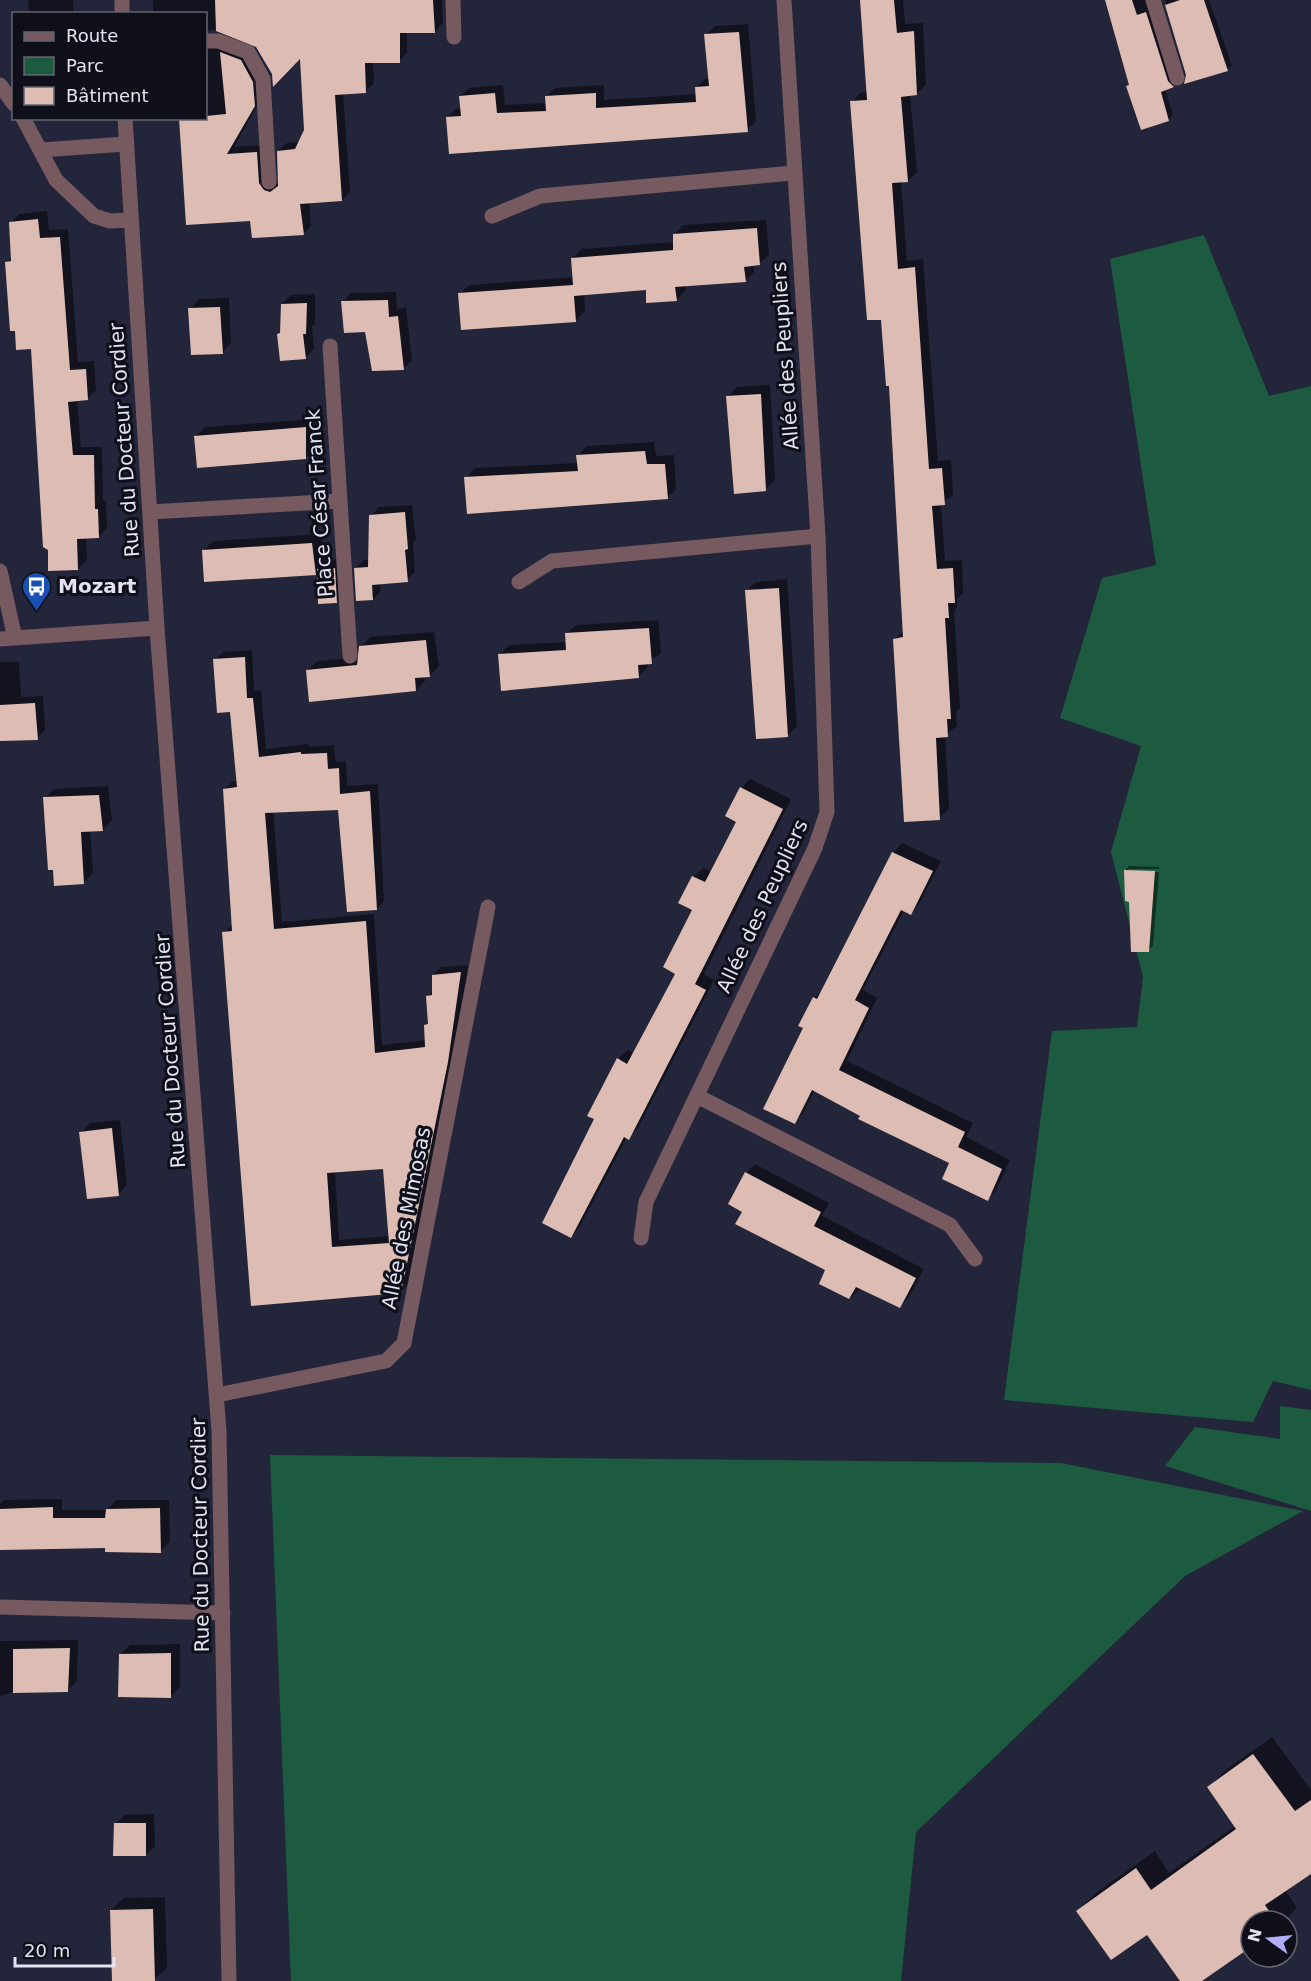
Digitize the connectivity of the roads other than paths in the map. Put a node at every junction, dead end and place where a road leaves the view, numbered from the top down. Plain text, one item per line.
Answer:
1 (453, 0) edge
2 (784, 0) edge
3 (1153, 0) edge
4 (454, 37) dead end
5 (207, 42) edge
6 (1177, 78) dead end
7 (0, 85) edge
8 (12, 102) edge
9 (24, 120) edge
10 (125, 120) edge
11 (125, 144) junction
12 (42, 150) junction
13 (793, 173) junction
14 (269, 182) dead end
15 (492, 216) dead end
16 (130, 220) junction
17 (330, 346) dead end
18 (340, 501) junction
19 (150, 512) junction
20 (818, 536) junction
21 (0, 571) edge
22 (519, 582) dead end
23 (157, 628) junction
24 (7, 638) edge
25 (350, 656) dead end
26 (488, 907) dead end
27 (697, 1096) junction
28 (641, 1238) dead end
29 (975, 1259) dead end
30 (217, 1395) junction
31 (0, 1607) edge
32 (223, 1613) junction
33 (229, 1981) edge

1 - 4 street
2 - 13 street, Allée des Peupliers
3 - 6 street
5 - 14 street
7 - 8 street
9 - 12 street
10 - 11 street, Rue du Docteur Cordier
11 - 12 street
11 - 16 street, Rue du Docteur Cordier
12 - 16 street
13 - 15 street
13 - 20 street, Allée des Peupliers
16 - 19 street, Rue du Docteur Cordier
17 - 18 street, Place César Franck
18 - 19 street
18 - 25 street, Place César Franck
19 - 23 street, Rue du Docteur Cordier
20 - 22 street
20 - 27 street, Allée des Peupliers
21 - 24 street
23 - 24 street
23 - 30 street, Rue du Docteur Cordier
26 - 30 street, Allée des Mimosas
27 - 28 street, Allée des Peupliers
27 - 29 street
30 - 32 street, Rue du Docteur Cordier
31 - 32 street
32 - 33 street, Rue du Docteur Cordier

